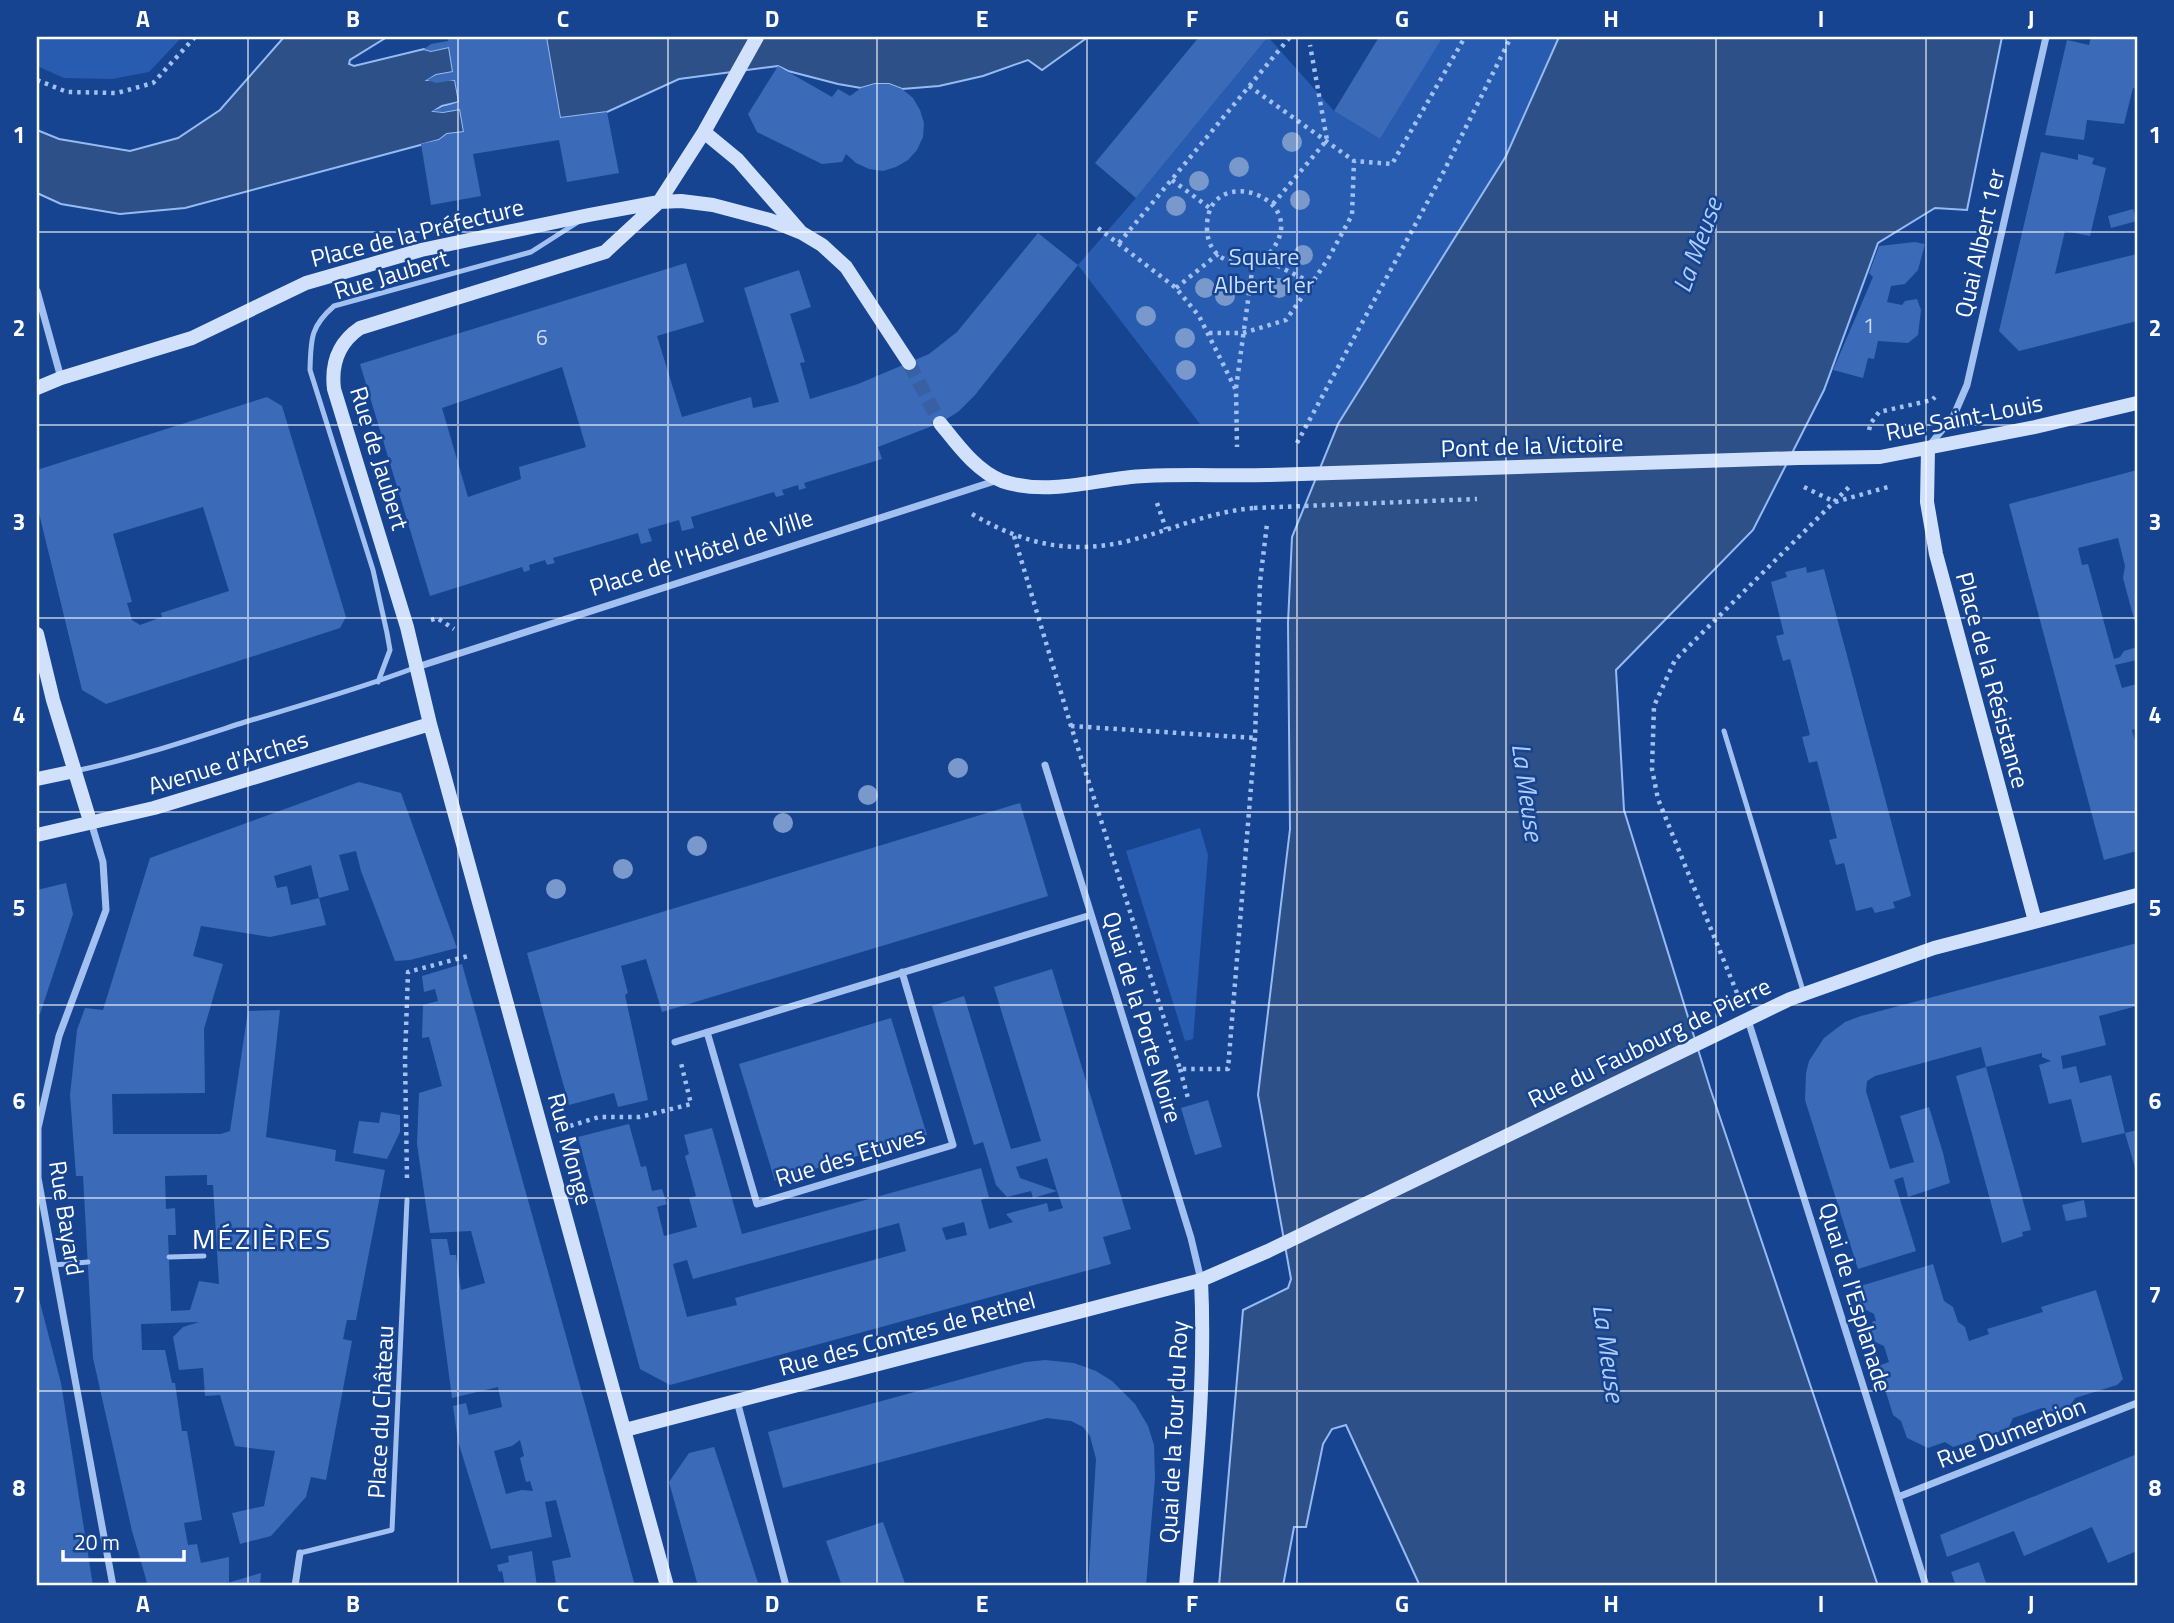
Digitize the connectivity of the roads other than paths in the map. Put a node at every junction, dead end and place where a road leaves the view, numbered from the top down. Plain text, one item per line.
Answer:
1 (757, 37) edge
2 (2046, 37) edge
3 (704, 132) junction
4 (659, 202) junction
5 (589, 215) junction
6 (802, 233) junction
7 (37, 291) edge
8 (909, 363) tunnel mouth
9 (61, 378) junction
10 (37, 388) edge
11 (2137, 403) edge
12 (940, 423) tunnel mouth
13 (1928, 449) junction
14 (1798, 458) joint
15 (1120, 478) joint
16 (999, 480) junction
17 (37, 635) edge
18 (417, 667) junction
19 (378, 682) junction
20 (430, 724) junction
21 (1724, 731) dead end
22 (1045, 765) dead end
23 (75, 771) junction
24 (37, 779) edge
25 (90, 821) junction
26 (37, 835) edge
27 (2137, 895) edge
28 (1091, 915) junction
29 (2035, 921) junction
30 (902, 972) junction
31 (1804, 994) junction
32 (1748, 1020) junction
33 (707, 1032) junction
34 (675, 1042) road end
35 (407, 1200) road end
36 (204, 1256) dead end
37 (169, 1257) dead end
38 (88, 1262) dead end
39 (54, 1265) junction
40 (1201, 1280) junction
41 (737, 1401) junction
42 (2137, 1403) edge
43 (625, 1430) junction
44 (1898, 1497) junction
45 (299, 1553) joint
46 (113, 1586) edge
47 (295, 1586) edge
48 (667, 1586) edge
49 (786, 1586) edge
50 (1186, 1586) edge
51 (1926, 1586) edge

1 - 3 main road
2 - 13 street, Quai Albert 1er
3 - 4 main road
3 - 6 main road, Place de la Préfecture
4 - 5 main road, Place de la Préfecture
4 - 6 main road, Place de la Préfecture
4 - 18 main road, Rue de Jaubert
5 - 9 main road, Place de la Préfecture
5 - 19 lane, Rue Jaubert
6 - 8 main road, Place de la Préfecture
7 - 9 street
9 - 10 main road, Place de la Préfecture
11 - 13 main road, Rue Saint-Louis
12 - 16 main road, Place de l'Hôtel de Ville
13 - 14 main road, Rue Saint-Louis
13 - 29 main road, Place de la Résistance
14 - 15 main road, Pont de la Victoire, bridge
15 - 16 main road, Place de l'Hôtel de Ville
16 - 18 street, Place de l'Hôtel de Ville
17 - 23 main road
18 - 19 lane, Avenue d'Arches
18 - 20 main road, Rue de Jaubert
19 - 23 lane, Avenue d'Arches
20 - 25 main road, Avenue d'Arches
20 - 43 main road, Rue Monge
21 - 31 lane
22 - 28 street, Quai de la Porte Noire
23 - 24 main road, Avenue d'Arches
23 - 25 main road
25 - 26 main road, Avenue d'Arches
25 - 39 street, Rue Bayard
27 - 29 main road, Rue du Faubourg de Pierre
28 - 30 street
28 - 40 street, Quai de la Porte Noire
29 - 31 main road, Rue du Faubourg de Pierre
30 - 33 street
30 - 33 street, Rue des Etuves
31 - 32 main road, Rue du Faubourg de Pierre
32 - 40 main road, Rue du Faubourg de Pierre
32 - 44 street, Quai de l'Esplanade
33 - 34 street
35 - 45 lane, Place du Château
36 - 37 lane
38 - 39 lane
39 - 46 street, Rue Bayard
40 - 41 main road, Rue des Comtes de Rethel
40 - 50 main road, Quai de la Tour du Roy
41 - 43 main road, Rue des Comtes de Rethel
41 - 49 street
42 - 44 street, Rue Dumerbion
43 - 48 main road, Rue Monge
44 - 51 street, Quai de l'Esplanade
45 - 47 street

